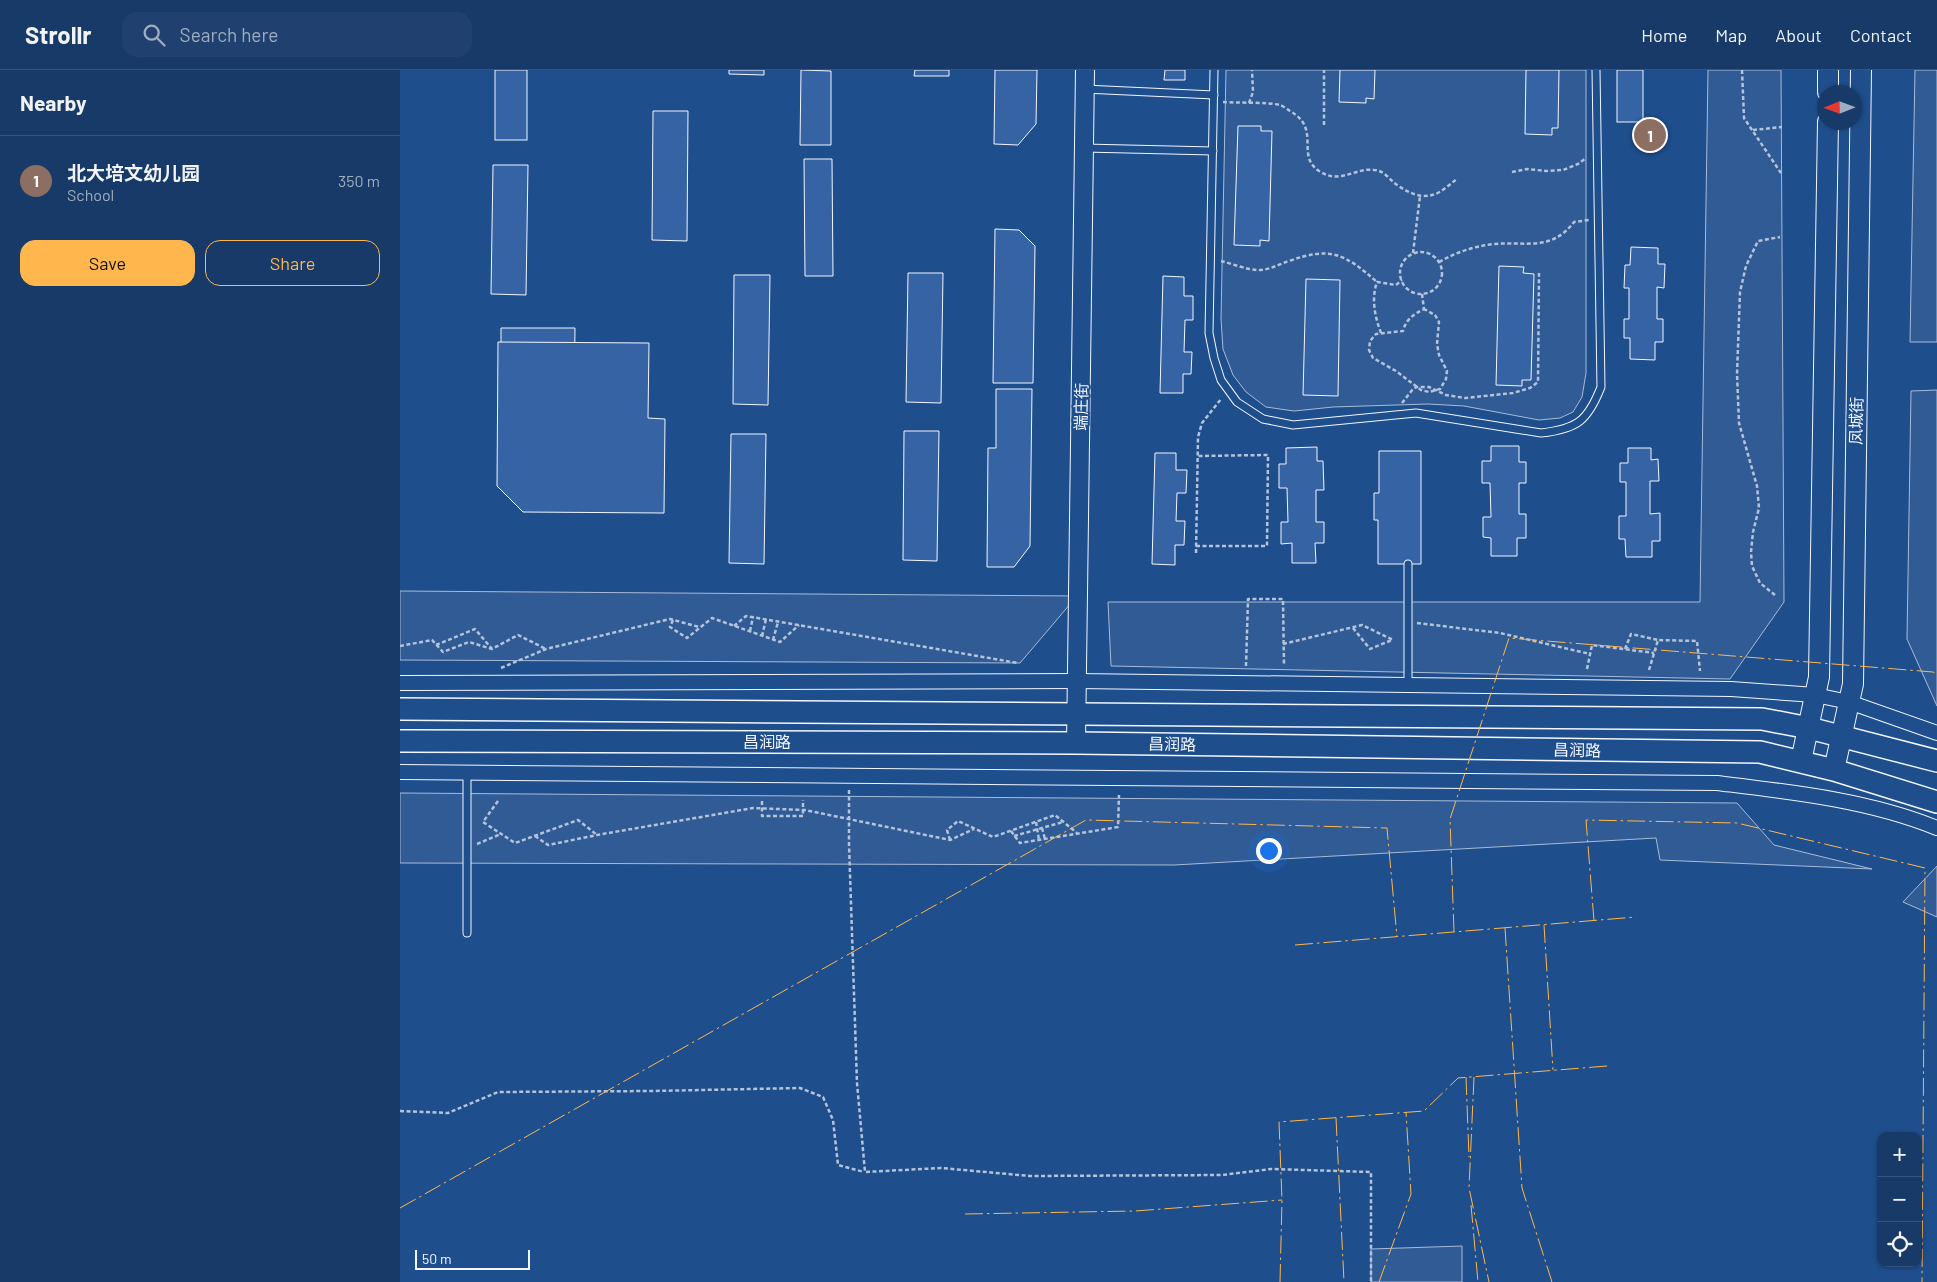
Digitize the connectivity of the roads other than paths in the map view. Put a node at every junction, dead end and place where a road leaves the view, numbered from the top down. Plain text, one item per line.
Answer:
1 (1084, 70) edge
2 (1214, 70) edge
3 (1596, 70) edge
4 (1828, 70) edge
5 (1861, 70) edge
6 (1828, 85) edge
7 (1084, 89) junction
8 (1214, 98) junction
9 (1828, 130) edge
10 (1084, 148) junction
11 (1213, 151) junction
12 (1408, 564) dead end
13 (1077, 681) junction
14 (400, 684) edge
15 (1408, 685) junction
16 (1815, 695) junction
17 (1850, 702) junction
18 (400, 709) edge
19 (1077, 713) junction
20 (1809, 728) junction
21 (1937, 733) edge
22 (1841, 736) junction
23 (400, 742) edge
24 (1076, 743) junction
25 (1800, 761) junction
26 (1937, 761) edge
27 (1834, 770) junction
28 (400, 772) edge
29 (467, 773) junction
30 (1937, 802) edge
31 (1937, 828) edge
32 (467, 933) dead end

1 - 7 street, 端庄街
2 - 8 lane
3 - 11 lane
4 - 6 main road
5 - 17 main road, 凤城街
7 - 8 lane
7 - 10 street, 端庄街
8 - 11 lane
9 - 16 main road, 凤城街
10 - 11 lane
10 - 13 street, 端庄街
12 - 15 lane
13 - 14 street
13 - 15 street
13 - 19 street, 端庄街
15 - 16 street
16 - 17 street
16 - 20 main road, 凤城街
17 - 21 street
17 - 22 main road, 凤城街
18 - 19 main road, 昌润路
19 - 20 main road, 昌润路
19 - 24 street, 端庄街
20 - 22 main road, 昌润路
20 - 25 main road, 凤城街
22 - 26 main road, 昌润路
22 - 27 main road, 凤城街
23 - 24 main road, 昌润路
24 - 25 main road, 昌润路
25 - 27 main road, 昌润路
27 - 30 main road, 昌润路
28 - 29 street
29 - 31 street
29 - 32 lane

